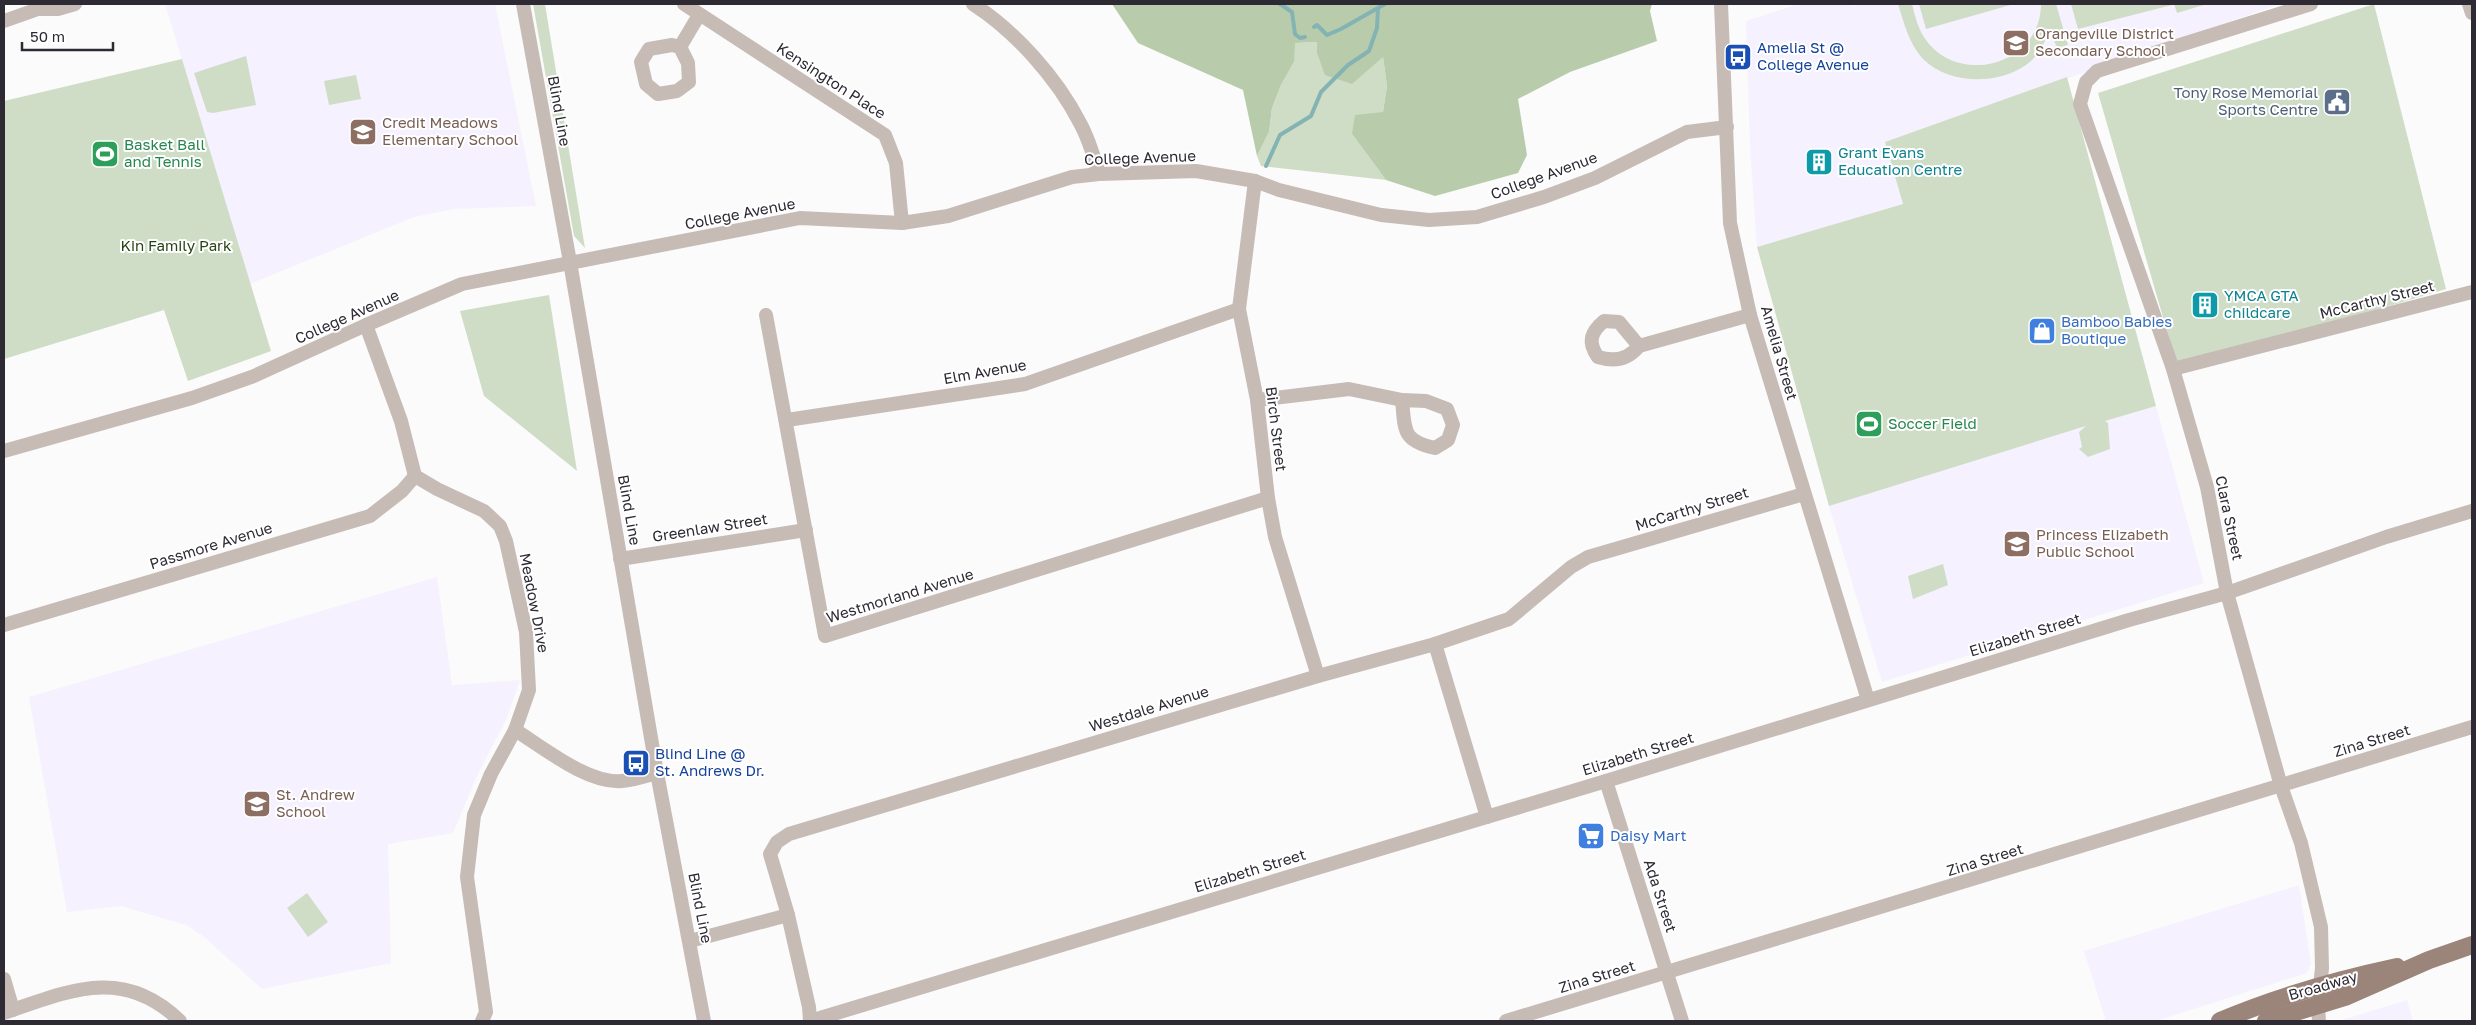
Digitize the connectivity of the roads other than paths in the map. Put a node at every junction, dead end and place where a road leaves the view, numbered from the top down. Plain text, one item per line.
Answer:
1 (75, 4) edge
2 (523, 4) edge
3 (684, 4) edge
4 (973, 4) edge
5 (1721, 4) edge
6 (2311, 4) edge
7 (2469, 4) edge
8 (38, 7) edge
9 (2472, 13) edge
10 (699, 15) junction
11 (4, 21) edge
12 (680, 47) dead end
13 (1727, 127) junction
14 (1099, 174) junction
15 (1255, 181) junction
16 (902, 223) junction
17 (570, 262) junction
18 (2472, 292) edge
19 (1239, 309) junction
20 (766, 314) dead end
21 (1750, 314) junction
22 (366, 324) junction
23 (1639, 346) dead end
24 (2173, 369) junction
25 (1257, 400) junction
26 (1402, 400) dead end
27 (787, 420) junction
28 (4, 451) edge
29 (415, 476) junction
30 (1804, 494) junction
31 (1268, 498) junction
32 (2472, 511) edge
33 (806, 530) junction
34 (1588, 557) joint
35 (620, 559) junction
36 (2227, 592) junction
37 (4, 625) edge
38 (1436, 644) junction
39 (1318, 676) junction
40 (1868, 700) junction
41 (2472, 727) edge
42 (515, 730) junction
43 (657, 773) junction
44 (1606, 781) junction
45 (2281, 786) junction
46 (1487, 817) junction
47 (788, 915) junction
48 (690, 940) junction
49 (2472, 947) edge
50 (2429, 960) junction
51 (1668, 973) junction
52 (4, 979) edge
53 (2320, 986) junction
54 (9, 1011) edge
55 (2319, 1014) edge
56 (180, 1021) edge
57 (482, 1021) edge
58 (704, 1021) edge
59 (810, 1021) edge
60 (1506, 1021) edge
61 (1682, 1021) edge
62 (2220, 1021) edge
63 (2266, 1021) edge

1 - 8 street
2 - 17 street, Blind Line
3 - 10 street, Kensington Place
4 - 14 street
5 - 13 street, Amelia Street
6 - 24 street, Clara Street
7 - 9 street
8 - 11 street
10 - 12 street
10 - 16 street, Kensington Place
13 - 15 street, College Avenue
13 - 21 street, Amelia Street
14 - 15 street, College Avenue
14 - 16 street, College Avenue
15 - 19 street, Birch Street
16 - 17 street, College Avenue
17 - 22 street, College Avenue
17 - 35 street, Blind Line
18 - 24 street, McCarthy Street
19 - 25 street, Birch Street
19 - 27 street, Elm Avenue
20 - 27 street, Westmorland Avenue
21 - 23 street
21 - 30 street, Amelia Street
22 - 28 street, College Avenue
22 - 29 street
24 - 36 street, Clara Street
25 - 26 street
25 - 31 street, Birch Street
27 - 33 street, Westmorland Avenue
29 - 37 street, Passmore Avenue
29 - 42 street, Meadow Drive
30 - 34 street, McCarthy Street
30 - 40 street, Amelia Street
31 - 33 street, Westmorland Avenue
31 - 39 street, Birch Street
32 - 36 street, Elizabeth Street
33 - 35 street, Greenlaw Street
34 - 38 street, Westdale Avenue
35 - 43 street, Blind Line
36 - 40 street, Elizabeth Street
36 - 45 street, Clara Street
38 - 39 street, Westdale Avenue
38 - 46 street
39 - 47 street, Westdale Avenue
40 - 44 street, Elizabeth Street
41 - 45 street, Zina Street
42 - 43 street
42 - 57 street, Meadow Drive
43 - 48 street, Blind Line
44 - 46 street, Elizabeth Street
44 - 51 street, Ada Street
45 - 51 street, Zina Street
45 - 53 street, Clara Street
46 - 59 street, Elizabeth Street
47 - 48 street
47 - 59 street, Westdale Avenue
48 - 58 street, Blind Line
49 - 50 main road, Broadway
50 - 53 main road, Broadway
50 - 55 main road, Broadway
51 - 60 street, Zina Street
51 - 61 street, Ada Street
52 - 54 street
53 - 55 street, Clara Street
53 - 62 main road, Broadway
54 - 56 street
55 - 63 main road, Broadway

